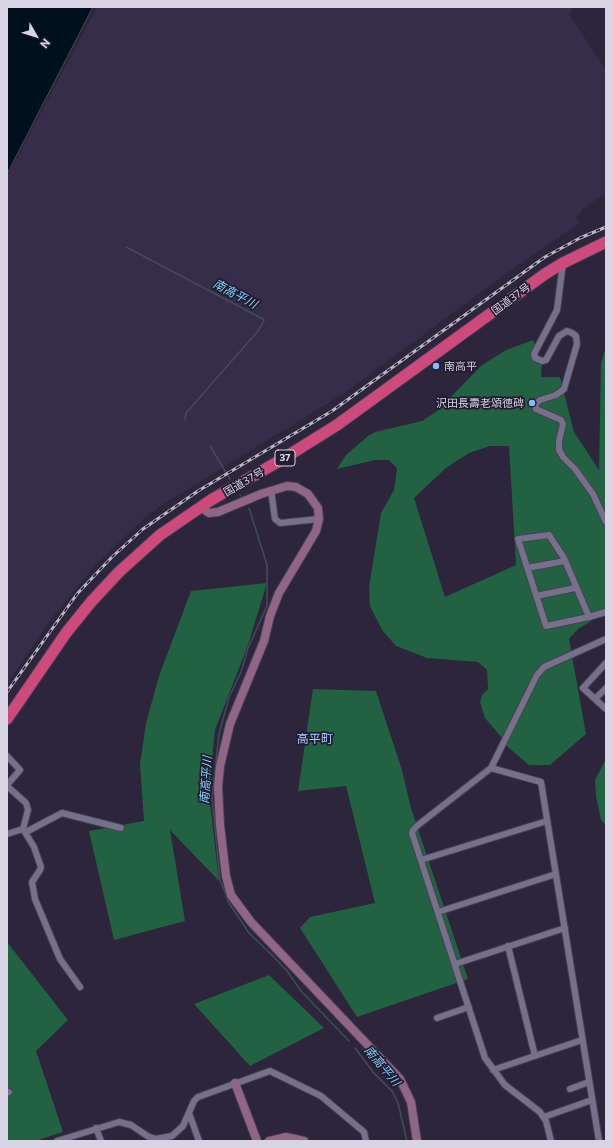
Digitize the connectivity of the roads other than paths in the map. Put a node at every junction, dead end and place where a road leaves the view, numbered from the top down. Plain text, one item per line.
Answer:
1 (606, 242) edge
2 (564, 263) junction
3 (271, 490) junction
4 (200, 507) junction
5 (319, 519) junction
6 (606, 522) edge
7 (565, 560) junction
8 (527, 568) junction
9 (575, 588) junction
10 (536, 596) junction
11 (606, 612) edge
12 (589, 617) junction
13 (606, 639) edge
14 (606, 663) edge
15 (606, 688) edge
16 (596, 699) junction
17 (606, 709) edge
18 (7, 719) edge
19 (7, 756) edge
20 (491, 768) junction
21 (7, 786) edge
22 (547, 820) junction
23 (121, 828) dead end
24 (24, 831) junction
25 (7, 834) edge
26 (421, 860) junction
27 (556, 874) junction
28 (438, 912) junction
29 (565, 928) junction
30 (508, 946) junction
31 (455, 964) junction
32 (80, 987) dead end
33 (469, 1008) junction
34 (437, 1018) dead end
35 (582, 1040) junction
36 (534, 1056) junction
37 (493, 1070) junction
38 (589, 1082) junction
39 (235, 1083) junction
40 (570, 1089) dead end
41 (592, 1100) junction
42 (189, 1113) junction
43 (544, 1117) junction
44 (96, 1128) junction
45 (150, 1139) edge
46 (57, 1141) edge
47 (101, 1141) edge
48 (199, 1141) edge
49 (257, 1141) edge
50 (269, 1141) edge
51 (304, 1141) edge
52 (366, 1141) edge
53 (416, 1141) edge
54 (551, 1141) edge
55 (599, 1141) edge

1 - 2 highway, 国道37号 / 37
2 - 4 highway, 国道37号 / 37
2 - 6 street
3 - 4 street
3 - 5 street
3 - 5 street
4 - 18 highway, 国道37号 / 37
5 - 53 street
7 - 8 street
7 - 8 street
7 - 9 street
8 - 10 street
9 - 10 street
9 - 12 street
10 - 12 street
11 - 12 street
13 - 20 street
14 - 16 street
15 - 16 street
16 - 17 street
19 - 21 street
20 - 22 street
20 - 26 street
21 - 24 street
22 - 26 street
22 - 27 street
23 - 24 street
24 - 25 street
24 - 32 street
26 - 28 street
27 - 28 street
27 - 29 street
28 - 31 street
29 - 30 street
29 - 35 street
30 - 31 street
30 - 36 street
31 - 33 street
33 - 34 street
33 - 37 street
35 - 36 street
35 - 38 street
36 - 37 street
37 - 43 street
38 - 40 street
38 - 41 street
39 - 42 street
39 - 49 street
39 - 52 street
41 - 43 street
41 - 55 street
42 - 45 street
42 - 48 street
43 - 54 street
44 - 45 street
44 - 46 street
44 - 47 street
50 - 51 street

